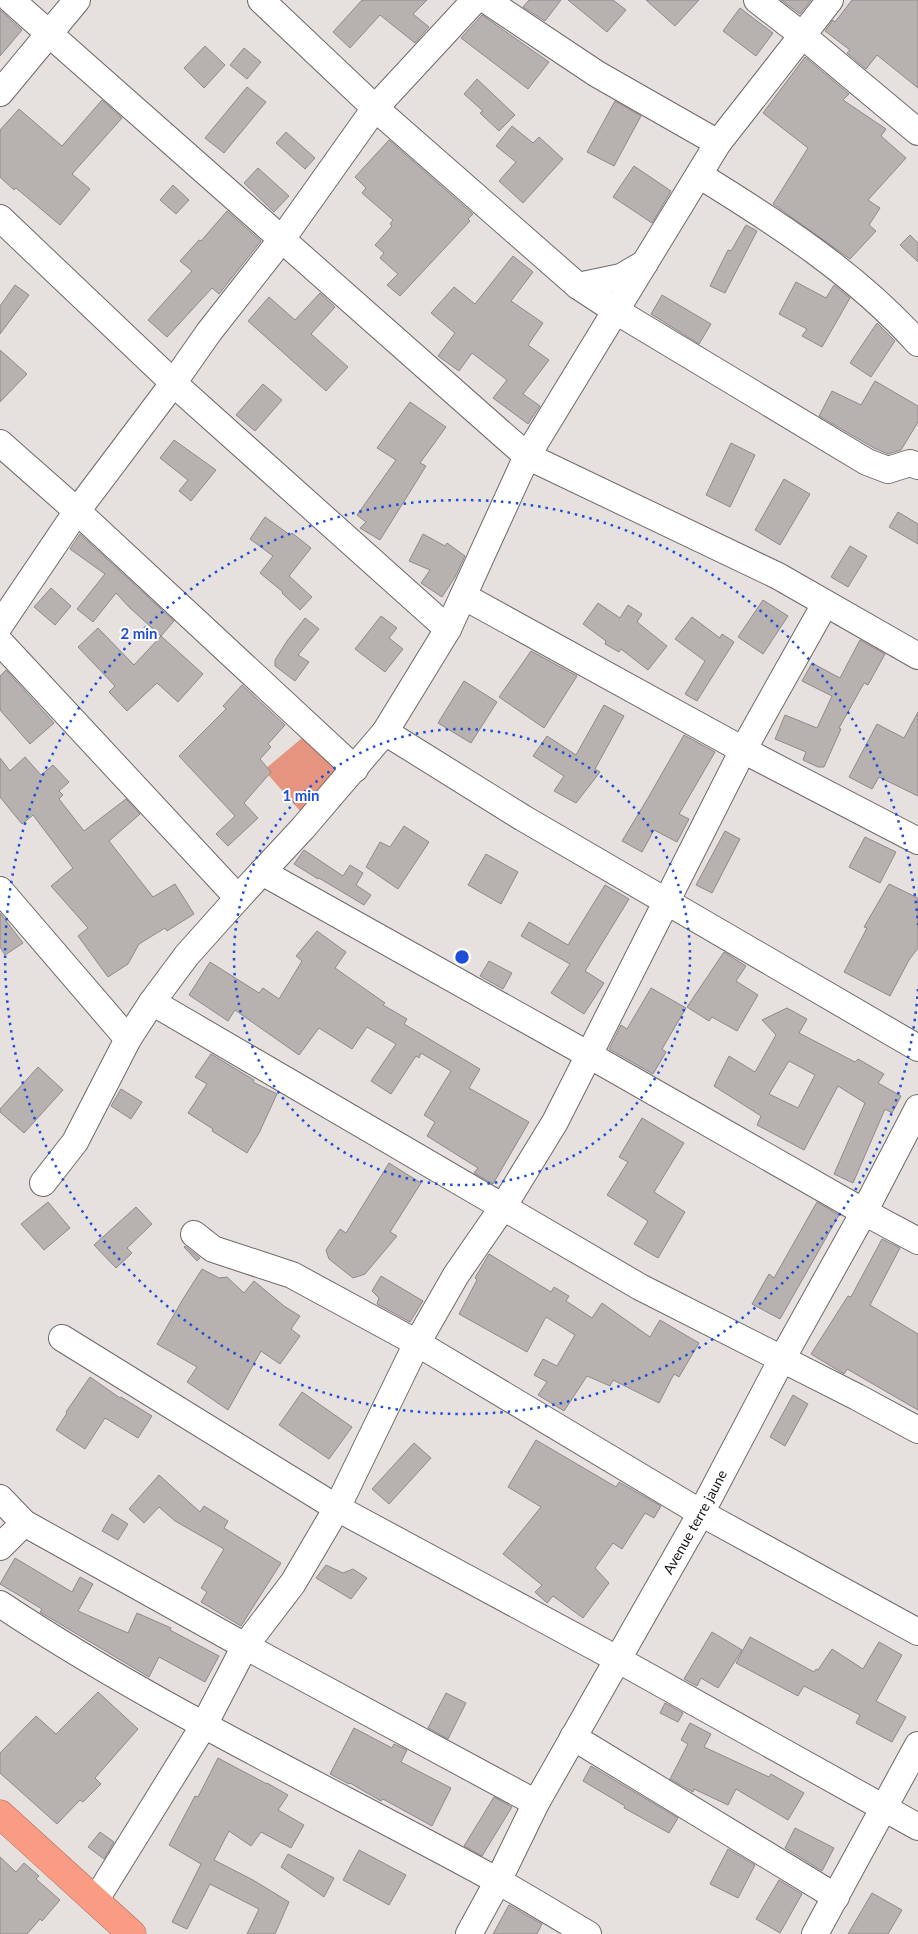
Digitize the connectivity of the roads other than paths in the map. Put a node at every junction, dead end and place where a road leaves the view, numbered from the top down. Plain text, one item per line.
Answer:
1 (11, 0) edge
2 (77, 0) edge
3 (261, 0) edge
4 (475, 0) edge
5 (486, 0) edge
6 (757, 0) edge
7 (830, 0) edge
8 (50, 34) junction
9 (802, 35) junction
10 (0, 93) edge
11 (375, 108) junction
12 (918, 132) edge
13 (718, 143) junction
14 (699, 175) junction
15 (0, 218) edge
16 (282, 239) junction
17 (645, 263) junction
18 (578, 286) junction
19 (616, 311) junction
20 (918, 343) edge
21 (173, 382) junction
22 (0, 443) edge
23 (527, 456) junction
24 (915, 458) edge
25 (77, 511) junction
26 (463, 596) junction
27 (825, 604) junction
28 (0, 625) edge
29 (448, 629) junction
30 (0, 642) edge
31 (918, 656) edge
32 (385, 732) junction
33 (744, 750) junction
34 (355, 769) junction
35 (918, 842) edge
36 (262, 872) junction
37 (0, 890) edge
38 (238, 898) junction
39 (668, 901) junction
40 (152, 1002) junction
41 (128, 1039) junction
42 (918, 1048) edge
43 (589, 1055) junction
44 (918, 1108) edge
45 (43, 1183) dead end
46 (503, 1206) junction
47 (864, 1212) junction
48 (194, 1234) dead end
49 (918, 1241) edge
50 (62, 1338) dead end
51 (417, 1343) junction
52 (782, 1359) junction
53 (918, 1430) edge
54 (0, 1498) edge
55 (337, 1508) junction
56 (701, 1513) junction
57 (24, 1523) junction
58 (0, 1547) edge
59 (0, 1604) edge
60 (918, 1632) edge
61 (245, 1646) junction
62 (616, 1659) junction
63 (204, 1725) junction
64 (574, 1737) junction
65 (918, 1745) edge
66 (536, 1802) junction
67 (884, 1808) junction
68 (0, 1814) edge
69 (918, 1827) edge
70 (498, 1881) junction
71 (836, 1897) junction
72 (95, 1901) junction
73 (127, 1932) edge
74 (469, 1934) edge
75 (588, 1934) edge
76 (815, 1934) edge

1 - 8 street
2 - 8 street
3 - 11 street
4 - 11 street
5 - 13 street
6 - 9 street
7 - 9 street
8 - 10 street
8 - 16 street
9 - 12 street
9 - 13 street
11 - 16 street
11 - 18 street
13 - 14 street
14 - 17 street
14 - 20 street
15 - 21 street
16 - 21 street
16 - 23 street
17 - 18 street
17 - 19 street
18 - 19 street
19 - 23 street
19 - 24 street
21 - 25 street
21 - 29 street
22 - 25 street
23 - 26 street
23 - 27 street
25 - 28 street
25 - 34 street
26 - 29 street
26 - 33 street
27 - 31 street
27 - 33 street
29 - 32 street
30 - 38 street
32 - 34 street
32 - 39 street
33 - 35 street
33 - 39 street
34 - 36 street
36 - 38 street
36 - 43 street
37 - 41 street
38 - 40 street
39 - 42 street
39 - 43 street
40 - 41 street
40 - 46 street
41 - 45 street
43 - 46 street
43 - 47 street
44 - 47 street, Avenue terre jaune
46 - 51 street
46 - 52 street
47 - 49 street
47 - 52 street, Avenue terre jaune
48 - 51 street
50 - 55 street
51 - 55 street
51 - 56 street
52 - 53 street
52 - 56 street, Avenue terre jaune
54 - 57 street
55 - 61 street
55 - 62 street
56 - 60 street
56 - 62 street, Avenue terre jaune
57 - 58 street
57 - 61 street
59 - 63 street
61 - 63 street
61 - 66 street
62 - 64 street, Avenue terre jaune
62 - 67 street
63 - 70 street
63 - 72 street
64 - 66 street, Avenue terre jaune
64 - 71 street
65 - 67 street
66 - 70 street, Avenue terre jaune
67 - 69 street
67 - 71 street
68 - 72 highway
70 - 74 street, Avenue terre jaune
70 - 75 street
71 - 76 street
72 - 73 highway

